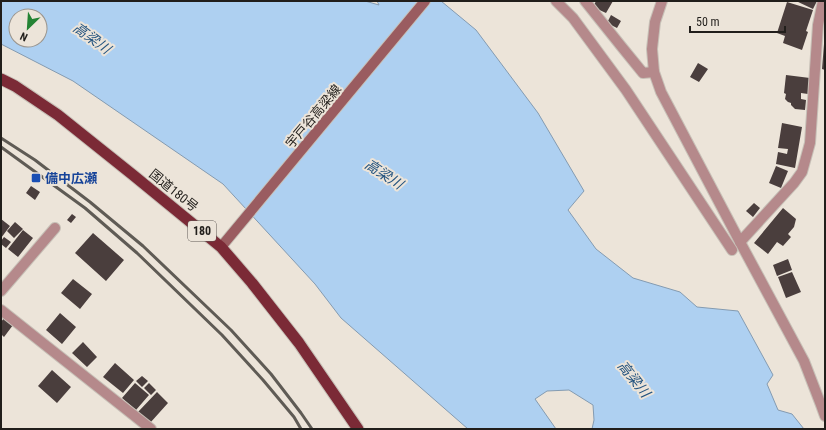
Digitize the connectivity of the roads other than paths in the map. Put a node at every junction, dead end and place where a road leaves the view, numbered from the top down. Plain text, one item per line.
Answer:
1 (425, 1) edge
2 (556, 1) edge
3 (585, 1) edge
4 (662, 1) edge
5 (823, 1) edge
6 (654, 72) junction
7 (1, 79) edge
8 (55, 228) dead end
9 (740, 242) junction
10 (221, 247) junction
11 (732, 250) dead end
12 (1, 292) edge
13 (1, 310) edge
14 (825, 416) edge
15 (151, 429) edge
16 (358, 429) edge

1 - 10 main road, 宇戸谷高梁線
2 - 11 street
3 - 6 street
4 - 6 street
5 - 9 street
6 - 9 street
7 - 10 highway, 国道180号 / 180
8 - 12 street
9 - 14 street
10 - 16 highway, 国道180号 / 180
13 - 15 street

